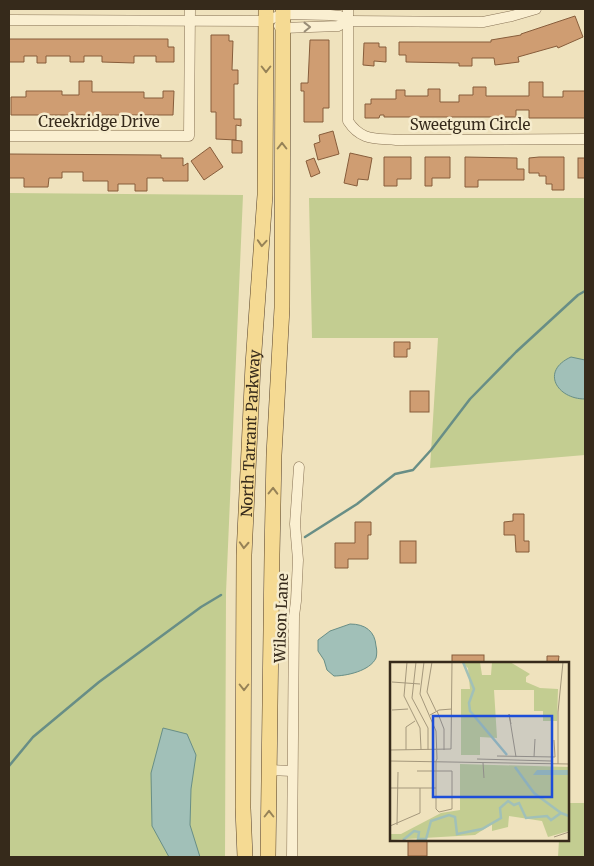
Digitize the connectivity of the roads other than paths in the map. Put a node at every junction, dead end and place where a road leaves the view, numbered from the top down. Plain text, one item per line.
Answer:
1 (71, 9) edge
2 (190, 9) edge
3 (348, 9) edge
4 (536, 9) edge
5 (266, 15) edge
6 (283, 17) edge
7 (9, 20) edge
8 (71, 20) junction
9 (190, 20) junction
10 (348, 22) junction
11 (9, 136) edge
12 (585, 139) edge
13 (299, 467) dead end
14 (269, 770) junction
15 (292, 771) junction
16 (245, 857) edge
17 (268, 857) edge
18 (292, 857) edge

1 - 8 street
2 - 9 street
3 - 10 street
4 - 10 street
5 - 6 street
5 - 9 street
5 -> 16 main road, North Tarrant Parkway
6 - 10 street
14 -> 6 main road, North Tarrant Parkway
7 - 8 street
8 - 9 street
9 - 11 street, Creekridge Drive
10 - 12 street, Sweetgum Circle
13 - 15 street, Wilson Lane
14 - 15 street
17 -> 14 main road, North Tarrant Parkway
15 - 18 street, Wilson Lane

